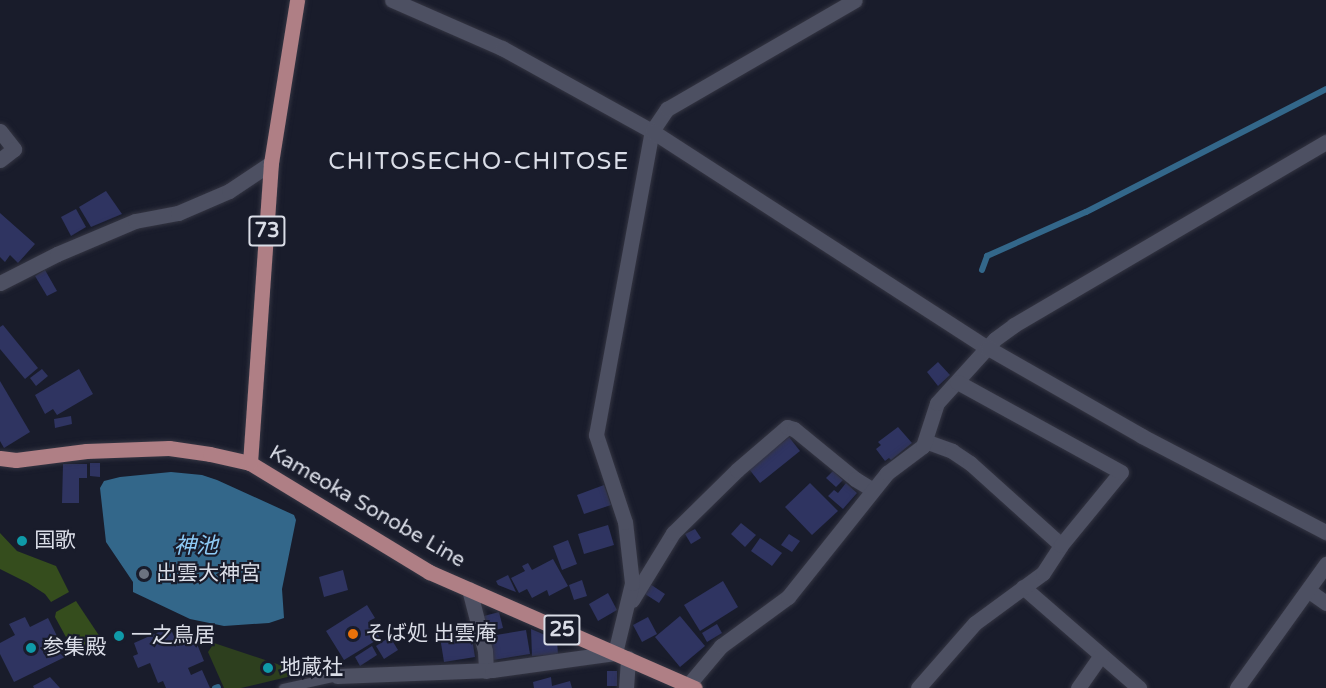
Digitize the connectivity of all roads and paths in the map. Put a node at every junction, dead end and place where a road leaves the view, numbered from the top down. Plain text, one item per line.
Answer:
1 (297, 0) edge
2 (392, 0) edge
3 (855, 0) edge
4 (0, 131) edge
5 (652, 131) junction
6 (1326, 142) edge
7 (0, 160) edge
8 (271, 163) junction
9 (0, 283) edge
10 (988, 348) junction
11 (957, 382) junction
12 (925, 441) junction
13 (0, 458) edge
14 (250, 464) junction
15 (873, 490) junction
16 (1326, 532) edge
17 (1061, 545) junction
18 (1326, 564) edge
19 (1023, 587) junction
20 (469, 589) junction
21 (1309, 591) junction
22 (1326, 603) edge
23 (627, 609) junction
24 (621, 655) junction
25 (1101, 655) junction
26 (486, 671) junction
27 (450, 672) junction
28 (337, 676) joint
29 (692, 686) edge
30 (283, 688) edge
31 (455, 688) edge
32 (626, 688) edge
33 (918, 688) edge
34 (1078, 688) edge
35 (1139, 688) edge
36 (1237, 688) edge

1 - 8 main road, 73
2 - 5 street
3 - 5 street
4 - 7 street
5 - 10 street
5 - 23 street
6 - 10 street
8 - 9 street
8 - 14 main road, 73
10 - 11 street
10 - 16 street
11 - 12 street
11 - 17 street
12 - 15 street
12 - 17 street
13 - 14 main road, Kameoka Sonobe Line / 25
14 - 20 main road, Kameoka Sonobe Line / 25
15 - 23 street
15 - 29 street
17 - 19 street
18 - 21 street
19 - 25 street
19 - 33 street
20 - 24 main road, Kameoka Sonobe Line / 25
20 - 26 street
21 - 22 street
21 - 36 street
23 - 24 street
24 - 26 street
24 - 29 main road, Kameoka Sonobe Line / 25
24 - 32 street
25 - 34 street
25 - 35 street
26 - 27 street
27 - 28 street
27 - 31 street
28 - 30 lane

